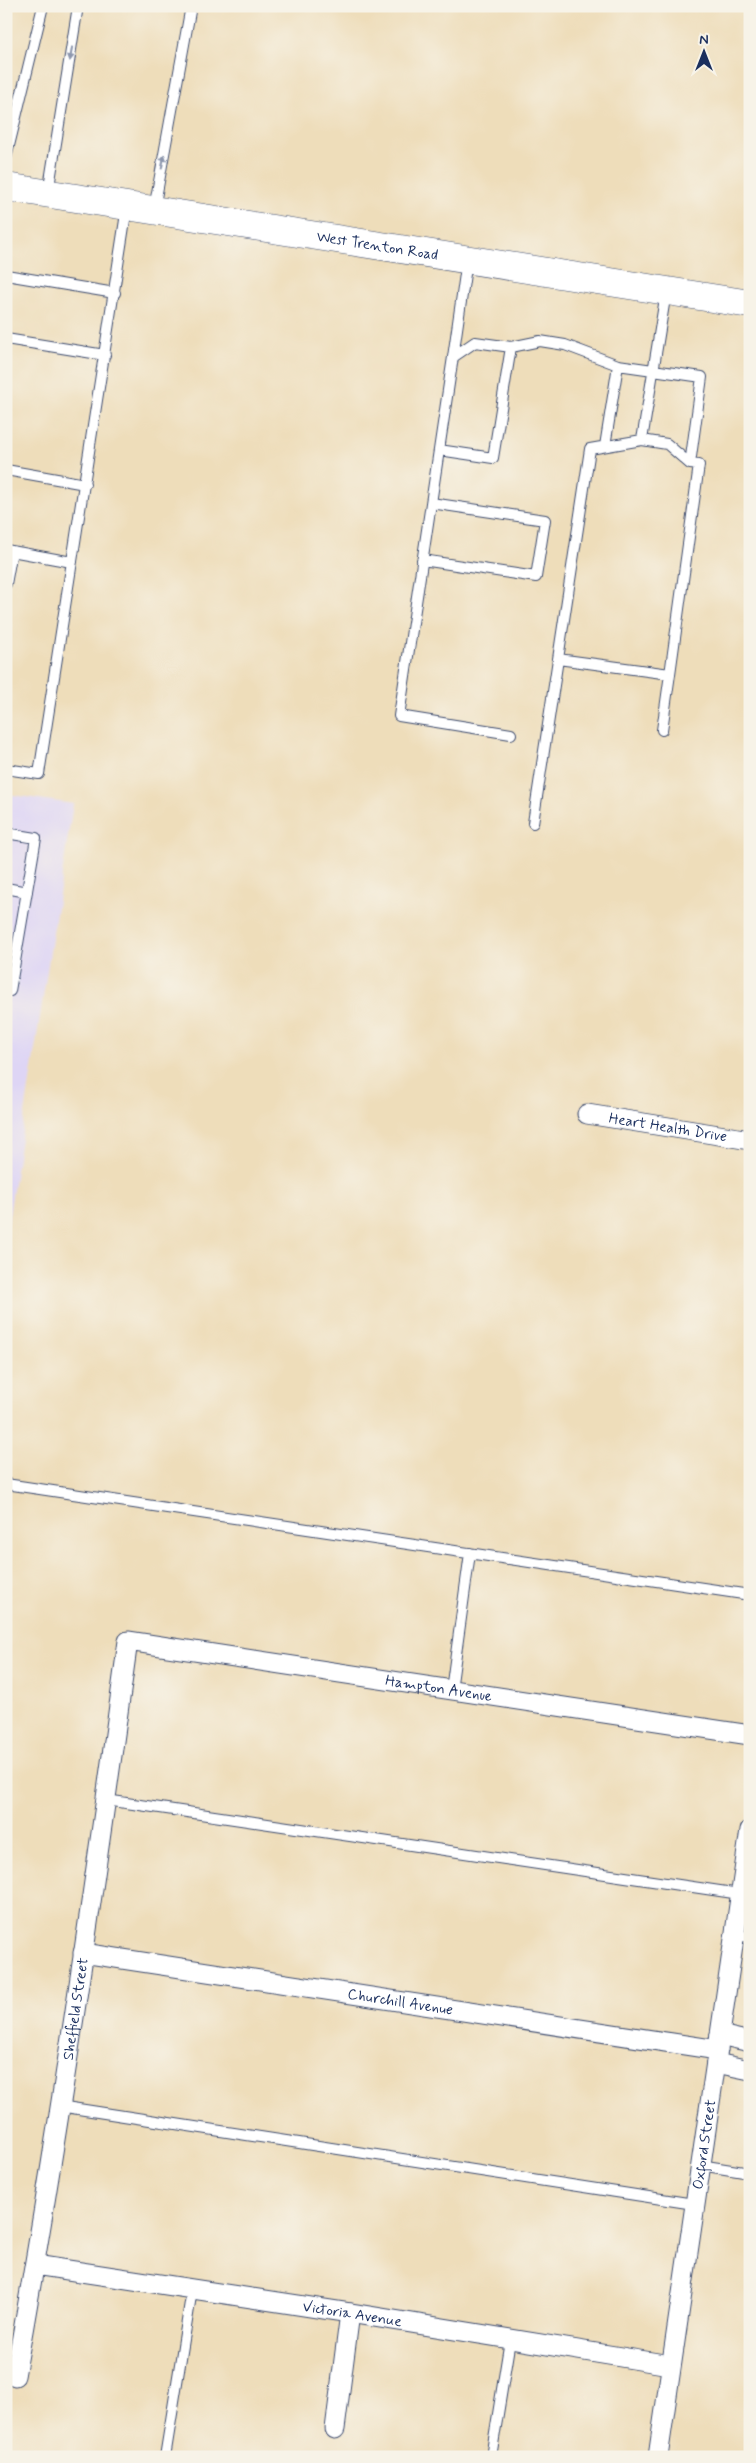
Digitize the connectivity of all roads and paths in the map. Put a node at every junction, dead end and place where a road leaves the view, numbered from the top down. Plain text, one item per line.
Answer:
1 (43, 6) edge
2 (78, 6) edge
3 (191, 6) edge
4 (6, 158) edge
5 (6, 187) edge
6 (48, 193) junction
7 (127, 206) junction
8 (154, 210) junction
9 (467, 259) junction
10 (6, 275) edge
11 (666, 291) junction
12 (115, 293) junction
13 (750, 304) edge
14 (6, 339) edge
15 (511, 348) junction
16 (105, 355) junction
17 (453, 357) junction
18 (618, 365) junction
19 (653, 370) junction
20 (642, 440) junction
21 (605, 446) junction
22 (439, 450) junction
23 (690, 464) junction
24 (6, 470) edge
25 (85, 484) junction
26 (431, 503) junction
27 (9, 551) edge
28 (422, 560) junction
29 (72, 562) junction
30 (6, 584) edge
31 (558, 659) junction
32 (670, 674) junction
33 (662, 730) dead end
34 (511, 734) dead end
35 (6, 769) edge
36 (534, 823) dead end
37 (6, 833) edge
38 (6, 888) edge
39 (27, 892) junction
40 (6, 944) edge
41 (17, 946) junction
42 (10, 991) dead end
43 (587, 1114) dead end
44 (750, 1140) edge
45 (6, 1484) edge
46 (470, 1553) junction
47 (750, 1595) edge
48 (128, 1641) joint
49 (451, 1690) junction
50 (750, 1735) edge
51 (106, 1800) junction
52 (750, 1830) edge
53 (740, 1894) junction
54 (742, 1936) edge
55 (83, 1954) junction
56 (750, 2042) edge
57 (718, 2049) junction
58 (750, 2070) edge
59 (59, 2106) junction
60 (700, 2165) junction
61 (750, 2173) edge
62 (694, 2204) junction
63 (35, 2265) junction
64 (192, 2290) junction
65 (350, 2312) junction
66 (510, 2340) junction
67 (670, 2365) junction
68 (15, 2376) dead end
69 (335, 2429) dead end
70 (165, 2457) edge
71 (491, 2457) edge
72 (658, 2457) edge

1 - 4 lane
2 -> 6 lane
8 -> 3 lane
5 - 6 main road, West Trenton Road
6 - 7 main road, West Trenton Road
7 - 8 main road, West Trenton Road
7 - 12 lane
8 - 9 main road, West Trenton Road
9 - 11 main road, West Trenton Road
9 - 17 lane
10 - 12 lane
11 - 13 main road, West Trenton Road
11 - 19 lane
12 - 16 lane
14 - 16 lane
15 - 17 lane
15 - 18 lane
15 - 22 lane
16 - 25 lane
17 - 22 lane
18 - 19 lane
18 - 21 lane
19 - 20 lane
19 - 23 lane
20 - 21 lane
20 - 23 lane
21 - 31 lane
22 - 26 lane
23 - 32 lane
24 - 25 lane
25 - 29 lane
26 - 28 lane
26 - 28 lane
27 - 29 lane
27 - 30 lane
28 - 34 lane
29 - 35 lane
31 - 32 lane
31 - 36 lane
32 - 33 lane
37 - 39 lane
38 - 39 lane
39 - 41 lane
40 - 41 lane
41 - 42 lane
43 - 44 street, Heart Health Drive
45 - 46 lane
46 - 47 lane
46 - 49 lane
48 - 49 street, Hampton Avenue
48 - 51 street, Sheffield Street
49 - 50 street, Hampton Avenue
51 - 53 lane
51 - 55 street, Sheffield Street
52 - 53 street, Oxford Street
53 - 54 street, Oxford Street
54 - 57 street, Oxford Street
55 - 57 street, Churchill Avenue
55 - 59 street, Sheffield Street
56 - 57 street, Churchill Avenue
57 - 58 street, Churchill Avenue
57 - 60 street, Oxford Street
59 - 62 lane
59 - 63 street, Sheffield Street
60 - 61 lane
60 - 62 street, Oxford Street
62 - 67 street, Oxford Street
63 - 64 street, Victoria Avenue
63 - 68 street, Sheffield Street
64 - 65 street, Victoria Avenue
64 - 70 lane
65 - 66 street, Victoria Avenue
65 - 69 street
66 - 67 street, Victoria Avenue
66 - 71 lane
67 - 72 street, Oxford Street

